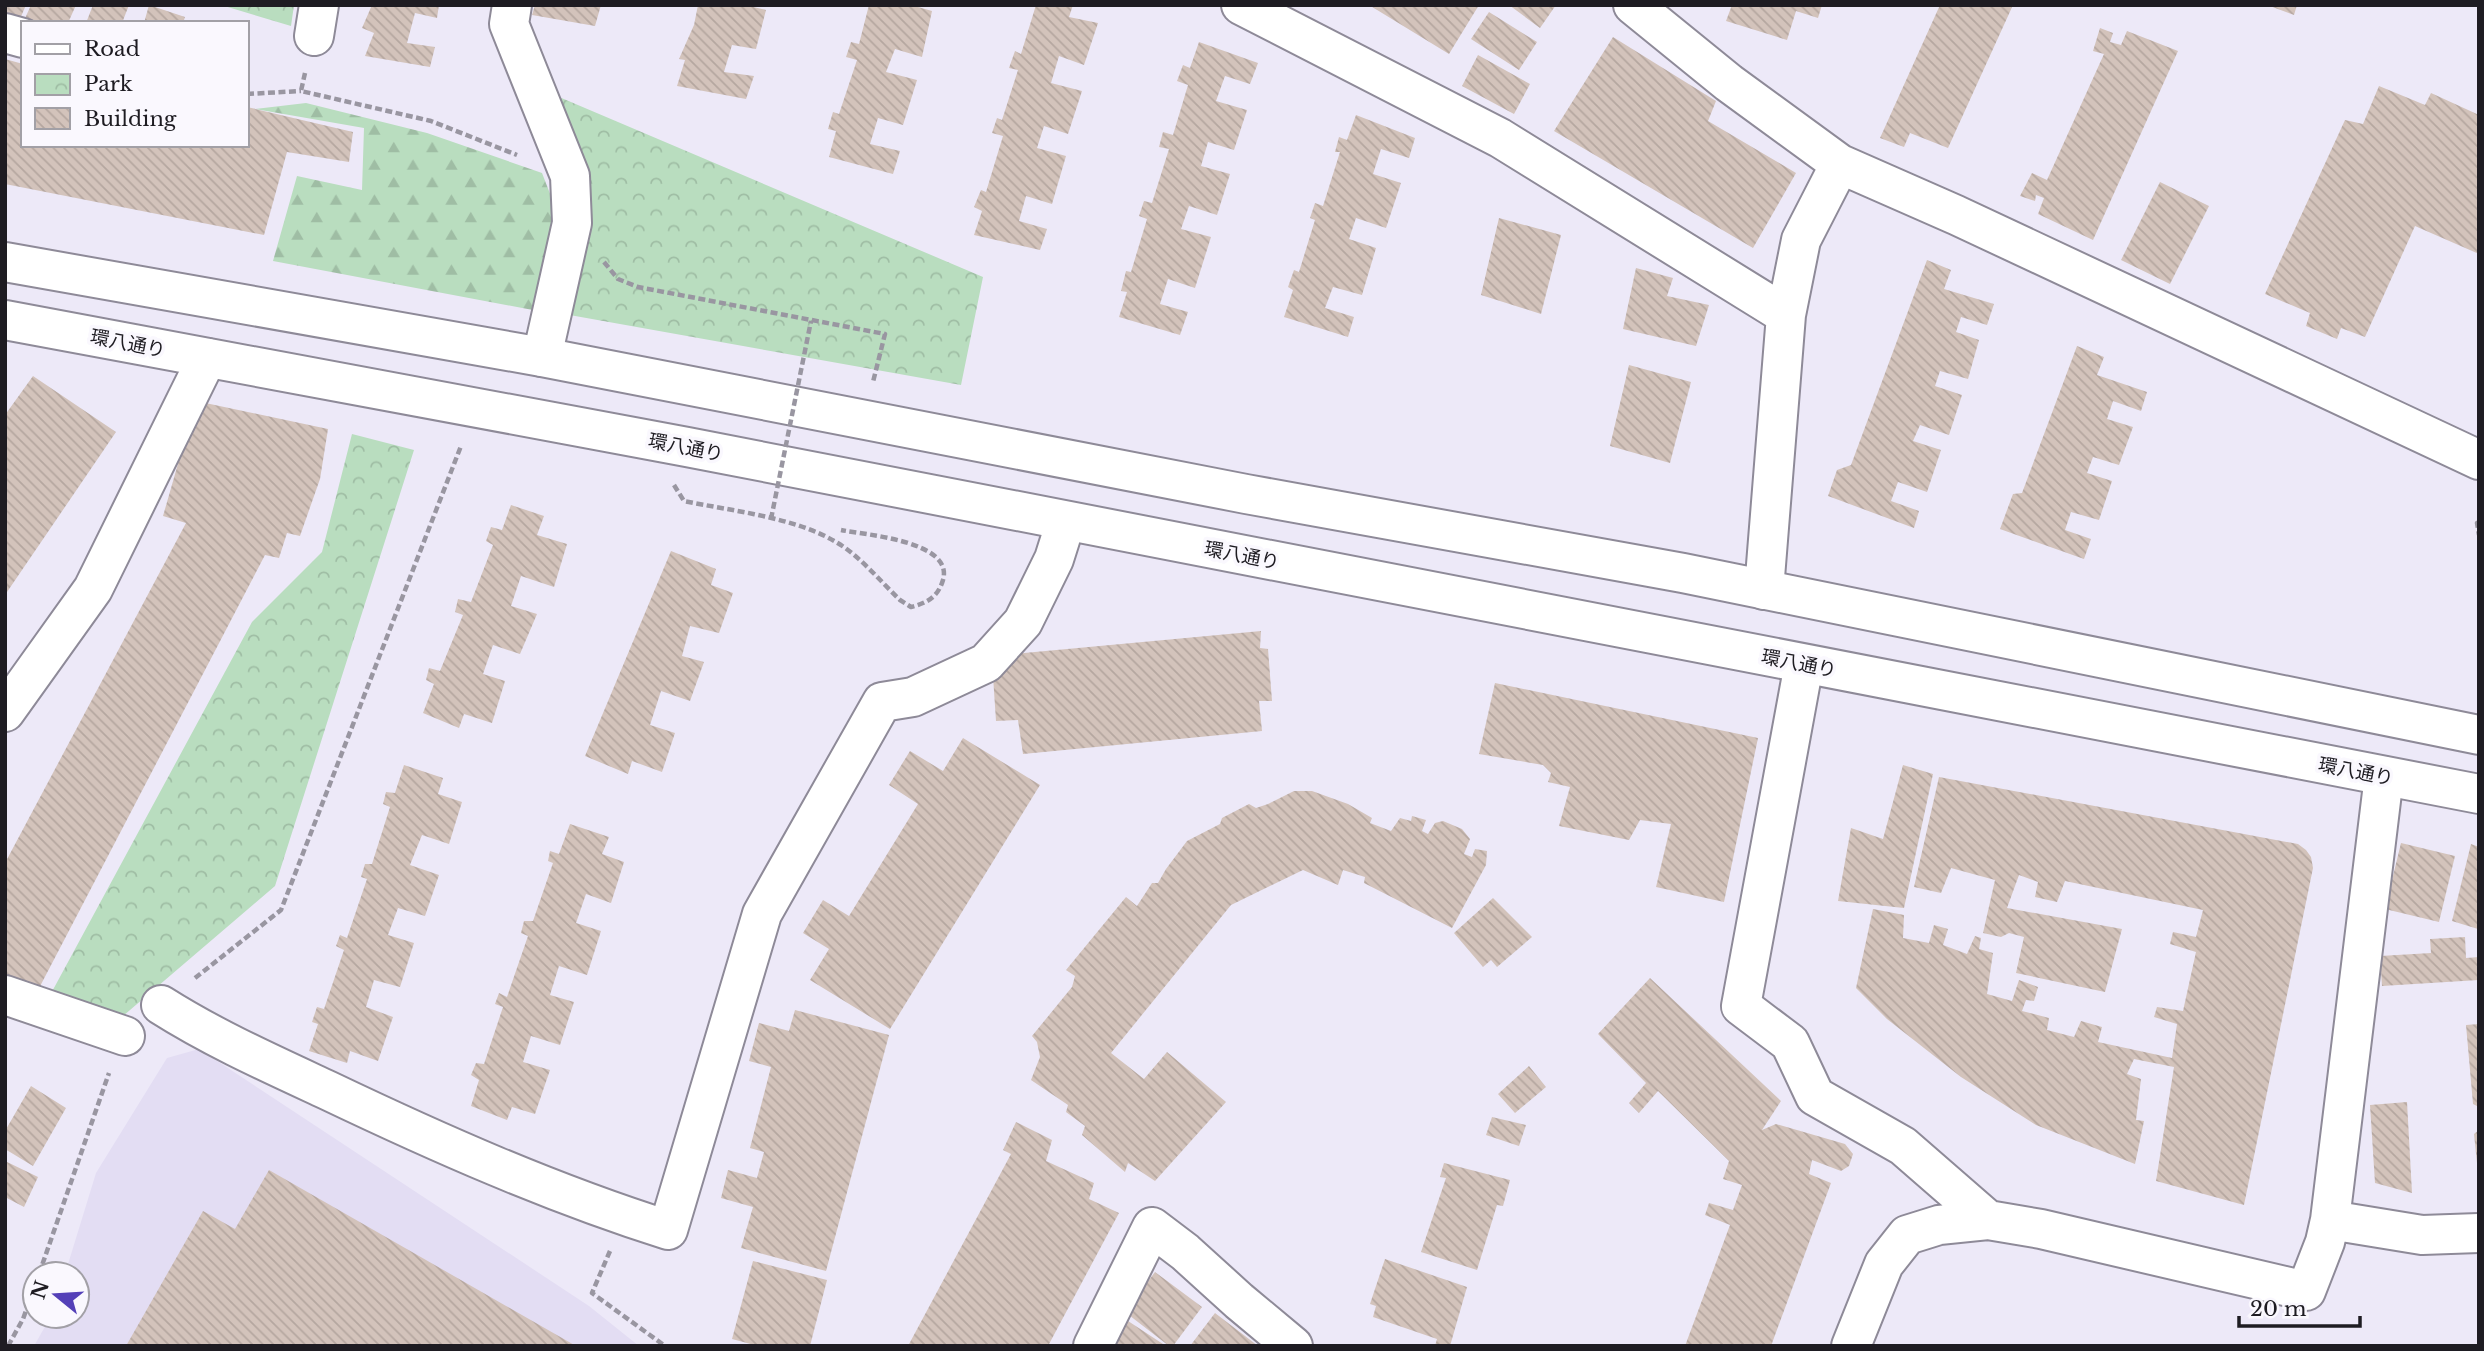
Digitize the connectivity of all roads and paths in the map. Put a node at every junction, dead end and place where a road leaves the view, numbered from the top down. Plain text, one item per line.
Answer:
1 (512, 5) edge
2 (1633, 5) edge
3 (1247, 7) edge
4 (316, 21) edge
5 (301, 91) junction
6 (248, 93) edge
7 (1840, 164) junction
8 (570, 176) junction
9 (572, 223) junction
10 (5, 262) edge
11 (1786, 315) junction
12 (5, 320) edge
13 (811, 321) junction
14 (542, 357) junction
15 (207, 358) junction
16 (871, 387) dead end
17 (472, 405) junction
18 (2479, 460) edge
19 (672, 483) dead end
20 (771, 519) junction
21 (1066, 520) junction
22 (2479, 522) edge
23 (841, 530) dead end
24 (2479, 535) edge
25 (1764, 590) junction
26 (1804, 664) junction
27 (5, 712) edge
28 (2479, 735) edge
29 (2384, 776) junction
30 (2479, 794) edge
31 (5, 995) edge
32 (161, 1005) joint
33 (125, 1036) joint
34 (625, 1216) junction
35 (1988, 1220) junction
36 (2330, 1220) junction
37 (2479, 1233) edge
38 (44, 1260) edge
39 (21, 1323) edge
40 (8, 1346) edge
41 (665, 1346) edge
42 (1093, 1346) edge
43 (1293, 1346) edge
44 (1851, 1346) edge

1 - 8 main road
2 - 7 main road
3 - 11 main road
4 - 5 path
5 - 6 path
5 - 8 path
7 - 11 main road
7 - 18 main road
8 - 9 main road
9 - 13 path
9 - 14 main road
10 - 14 main road
11 - 25 main road
12 - 15 main road, 環八通り
13 - 16 path
13 - 20 path, bridge
14 - 25 main road
15 - 17 main road, 環八通り
15 - 27 main road
17 - 21 main road, 環八通り
17 - 32 path
19 - 20 path
20 - 23 path
21 - 26 main road, 環八通り
21 - 34 main road
22 - 24 path
25 - 28 main road
26 - 29 main road, 環八通り
26 - 35 main road
29 - 30 main road, 環八通り
29 - 36 main road
31 - 33 main road
32 - 34 main road
33 - 38 path
34 - 41 path
35 - 36 main road
35 - 44 main road
36 - 37 main road
39 - 40 path
42 - 43 main road

